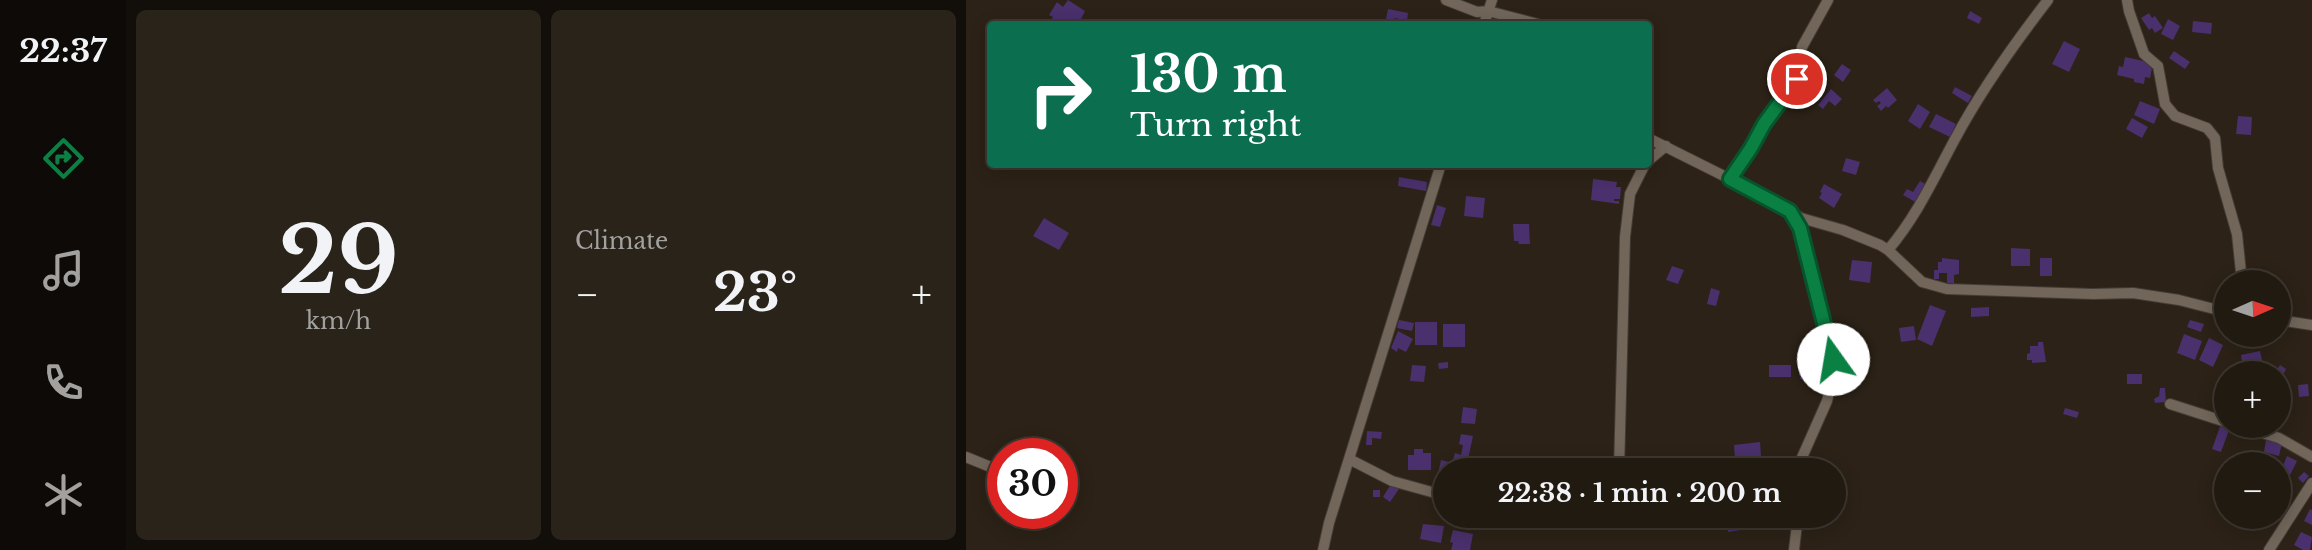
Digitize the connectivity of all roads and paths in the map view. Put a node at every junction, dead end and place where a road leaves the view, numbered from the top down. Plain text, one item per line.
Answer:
1 (1446, 0) edge
2 (1828, 0) edge
3 (2048, 0) edge
4 (2127, 0) edge
5 (1490, 5) edge
6 (1530, 21) edge
7 (1652, 140) edge
8 (1666, 146) junction
9 (1652, 158) edge
10 (1440, 168) edge
11 (1643, 168) edge
12 (1730, 179) junction
13 (1790, 211) junction
14 (1888, 250) junction
15 (2241, 270) edge
16 (2214, 309) edge
17 (2291, 322) edge
18 (2312, 325) edge
19 (2170, 404) dead end
20 (2214, 418) edge
21 (2279, 438) edge
22 (966, 457) edge
23 (2312, 457) edge
24 (1619, 458) edge
25 (1802, 458) edge
26 (1349, 459) junction
27 (987, 466) edge
28 (2312, 483) edge
29 (1433, 492) edge
30 (1797, 528) edge
31 (1323, 550) edge
32 (1794, 550) edge
33 (2269, 550) edge

1 - 5 street
2 - 12 street
3 - 14 street
4 - 15 street
5 - 6 street
7 - 8 street
8 - 9 street
8 - 12 street
10 - 26 street
11 - 24 street
12 - 13 street
13 - 14 street
13 - 25 street
14 - 16 street
17 - 18 street
19 - 20 street
21 - 23 street
22 - 27 street
26 - 29 street
26 - 31 street
28 - 33 street
30 - 32 street

